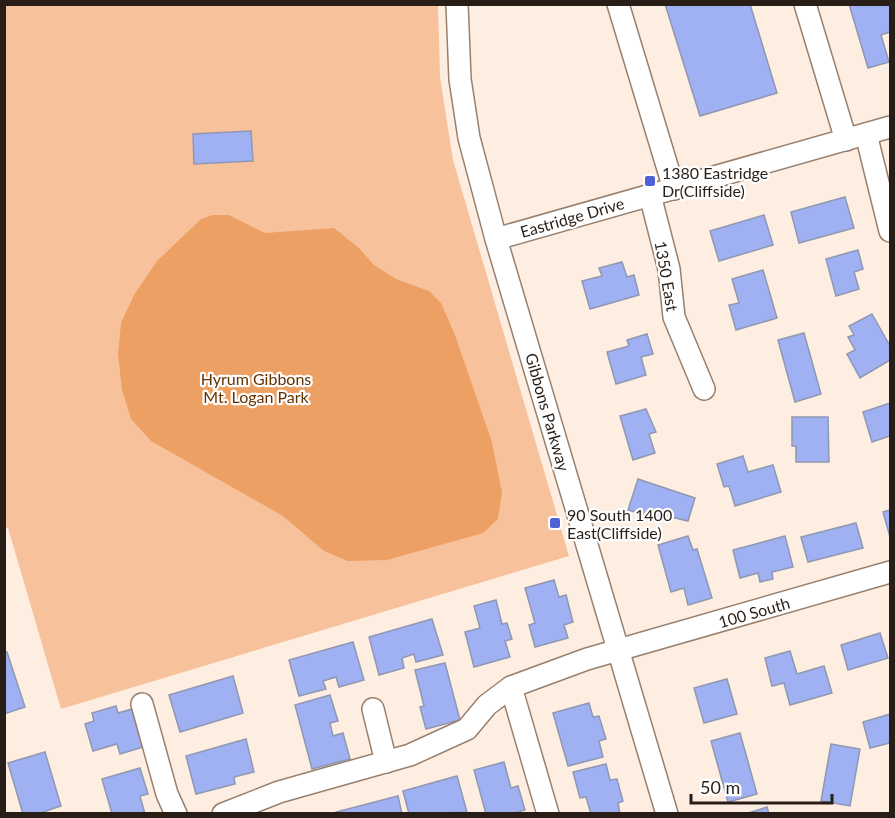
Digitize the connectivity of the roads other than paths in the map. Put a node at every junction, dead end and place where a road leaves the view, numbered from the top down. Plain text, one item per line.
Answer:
1 (457, 4) edge
2 (618, 4) edge
3 (805, 4) edge
4 (891, 127) edge
5 (856, 137) junction
6 (674, 189) junction
7 (650, 195) junction
8 (891, 231) edge
9 (496, 239) junction
10 (704, 389) dead end
11 (891, 572) edge
12 (618, 651) junction
13 (512, 687) junction
14 (142, 704) dead end
15 (373, 709) dead end
16 (386, 762) junction
17 (176, 813) edge
18 (223, 813) edge
19 (548, 813) edge
20 (667, 813) edge

1 - 9 street, Gibbons Parkway
2 - 6 street
3 - 5 street
4 - 5 street, Eastridge Drive
5 - 6 street, Eastridge Drive
5 - 8 street
6 - 7 street, Eastridge Drive
7 - 9 street, Eastridge Drive
7 - 10 street, 1350 East
9 - 12 street, Gibbons Parkway
11 - 12 street, 100 South
12 - 13 street, 100 South
12 - 20 street, Gibbons Parkway
13 - 16 street, 100 South
13 - 19 street
14 - 17 street
15 - 16 street
16 - 18 street, 100 South

